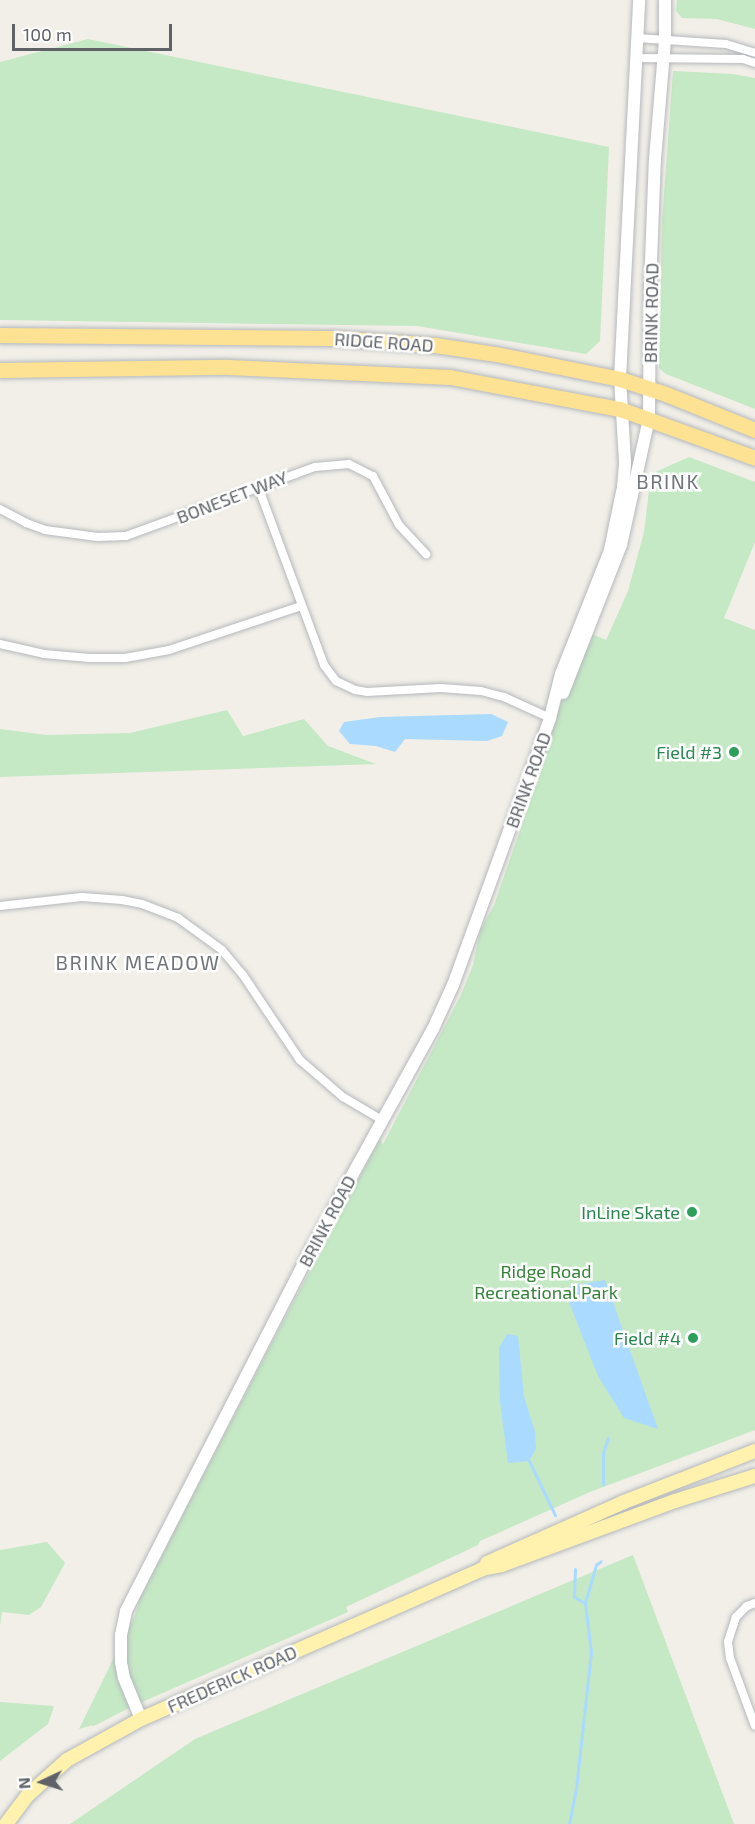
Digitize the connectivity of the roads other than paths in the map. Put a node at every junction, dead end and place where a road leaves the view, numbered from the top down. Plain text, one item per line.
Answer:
1 (639, 0) edge
2 (665, 0) edge
3 (637, 39) junction
4 (665, 40) junction
5 (755, 53) edge
6 (636, 58) junction
7 (663, 58) junction
8 (755, 63) edge
9 (0, 335) edge
10 (0, 370) edge
11 (620, 379) junction
12 (650, 388) junction
13 (620, 409) junction
14 (650, 419) junction
15 (755, 430) edge
16 (755, 458) edge
17 (259, 489) junction
18 (0, 509) edge
19 (426, 554) dead end
20 (301, 606) junction
21 (0, 644) edge
22 (550, 718) junction
23 (0, 906) edge
24 (382, 1120) junction
25 (755, 1451) edge
26 (755, 1476) edge
27 (482, 1569) junction
28 (755, 1603) edge
29 (141, 1719) junction
30 (755, 1726) edge
31 (6, 1824) edge

1 - 3 main road, BRINK ROAD
2 - 4 main road, BRINK ROAD
3 - 4 street
3 - 6 main road, BRINK ROAD
4 - 5 street
4 - 7 main road, BRINK ROAD
6 - 7 street
6 - 11 main road, BRINK ROAD
7 - 8 street
7 - 12 main road, BRINK ROAD
9 - 11 highway, RIDGE ROAD
10 - 13 highway, RIDGE ROAD
11 - 12 highway, RIDGE ROAD
11 - 13 main road, BRINK ROAD
12 - 14 main road, BRINK ROAD
12 - 15 highway, RIDGE ROAD
13 - 14 highway, RIDGE ROAD
13 - 22 main road, BRINK ROAD
14 - 16 highway, RIDGE ROAD
14 - 22 main road, BRINK ROAD
17 - 18 street, BONESET WAY
17 - 19 street, BONESET WAY
17 - 20 street
20 - 21 street
20 - 22 street
22 - 24 main road, BRINK ROAD
23 - 24 street
24 - 29 main road, BRINK ROAD
25 - 27 main road, FREDERICK ROAD
26 - 27 main road, FREDERICK ROAD
27 - 29 main road, FREDERICK ROAD
28 - 30 street
29 - 31 main road, FREDERICK ROAD

